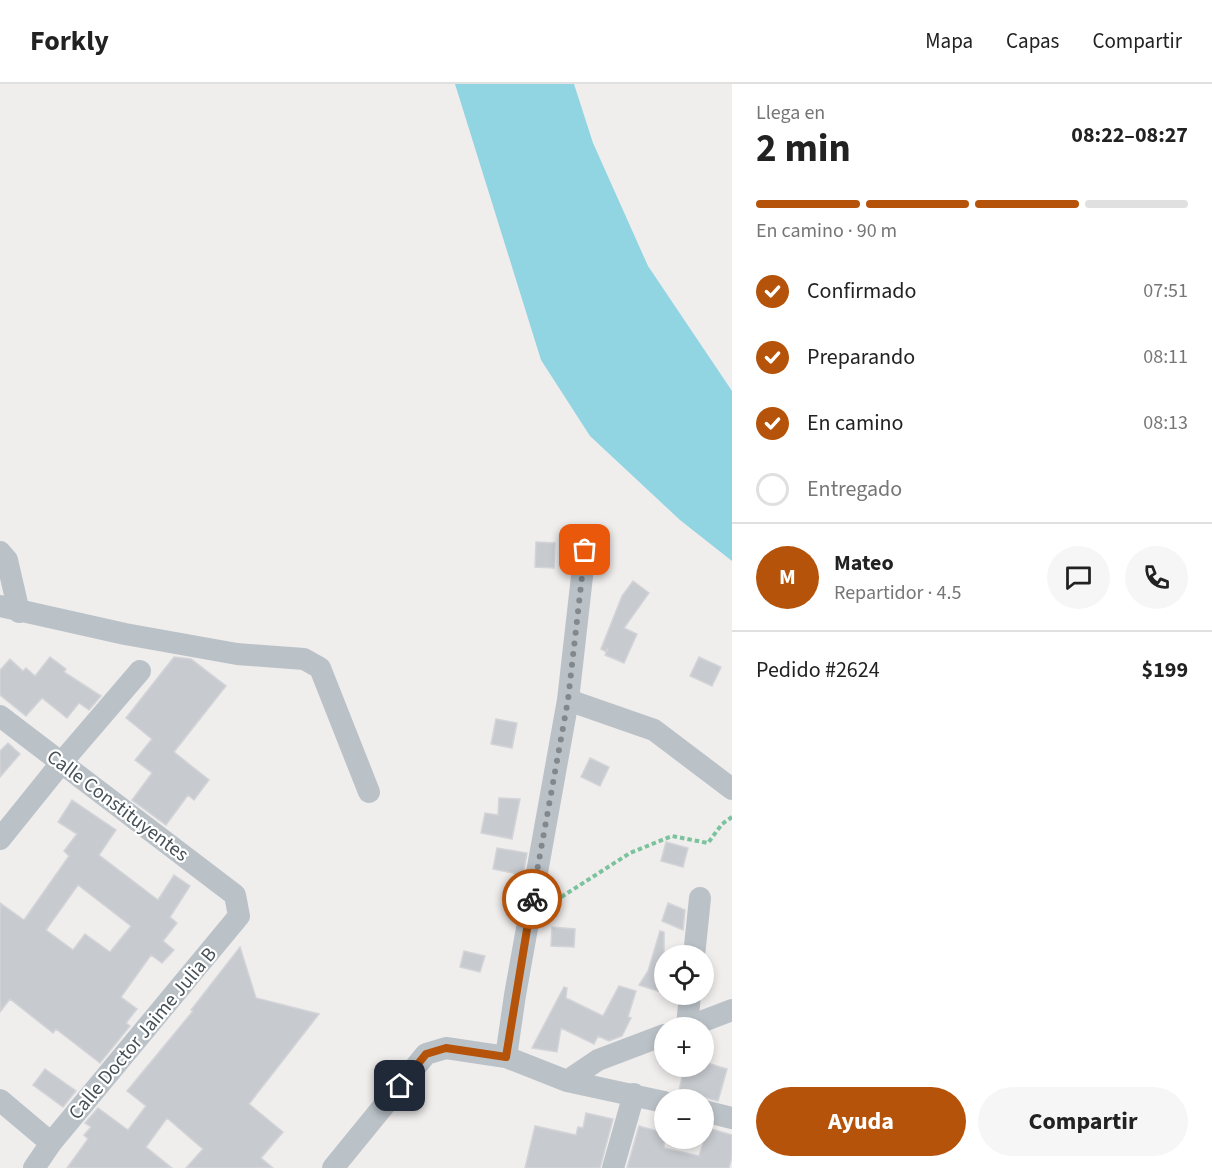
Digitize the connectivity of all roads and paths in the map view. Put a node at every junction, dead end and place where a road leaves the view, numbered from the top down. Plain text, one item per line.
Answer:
1 (585, 550) dead end
2 (0, 552) edge
3 (10, 609) edge
4 (140, 671) dead end
5 (568, 700) junction
6 (0, 716) edge
7 (62, 762) junction
8 (732, 789) edge
9 (369, 792) dead end
10 (732, 817) edge
11 (0, 838) edge
12 (235, 895) joint
13 (700, 898) dead end
14 (529, 917) junction
15 (695, 945) edge
16 (732, 1010) edge
17 (713, 1017) edge
18 (654, 1039) edge
19 (506, 1057) junction
20 (567, 1081) junction
21 (634, 1094) junction
22 (654, 1099) edge
23 (0, 1100) edge
24 (714, 1114) edge
25 (732, 1118) edge
26 (51, 1143) junction
27 (34, 1168) edge
28 (333, 1168) edge
29 (613, 1168) edge

1 - 5 street
2 - 3 street
3 - 9 street
4 - 7 street
5 - 8 street
5 - 14 street
6 - 7 street, Calle Constituyentes
7 - 11 street
7 - 12 street, Calle Constituyentes
10 - 14 path
12 - 26 street, Calle Doctor Jaime Julia B
13 - 15 street
14 - 19 street
16 - 17 street
18 - 20 street
19 - 20 street
19 - 28 street
20 - 21 street
21 - 22 street
21 - 29 street
23 - 26 street
24 - 25 street
26 - 27 street, Calle Doctor Jaime Julia B

